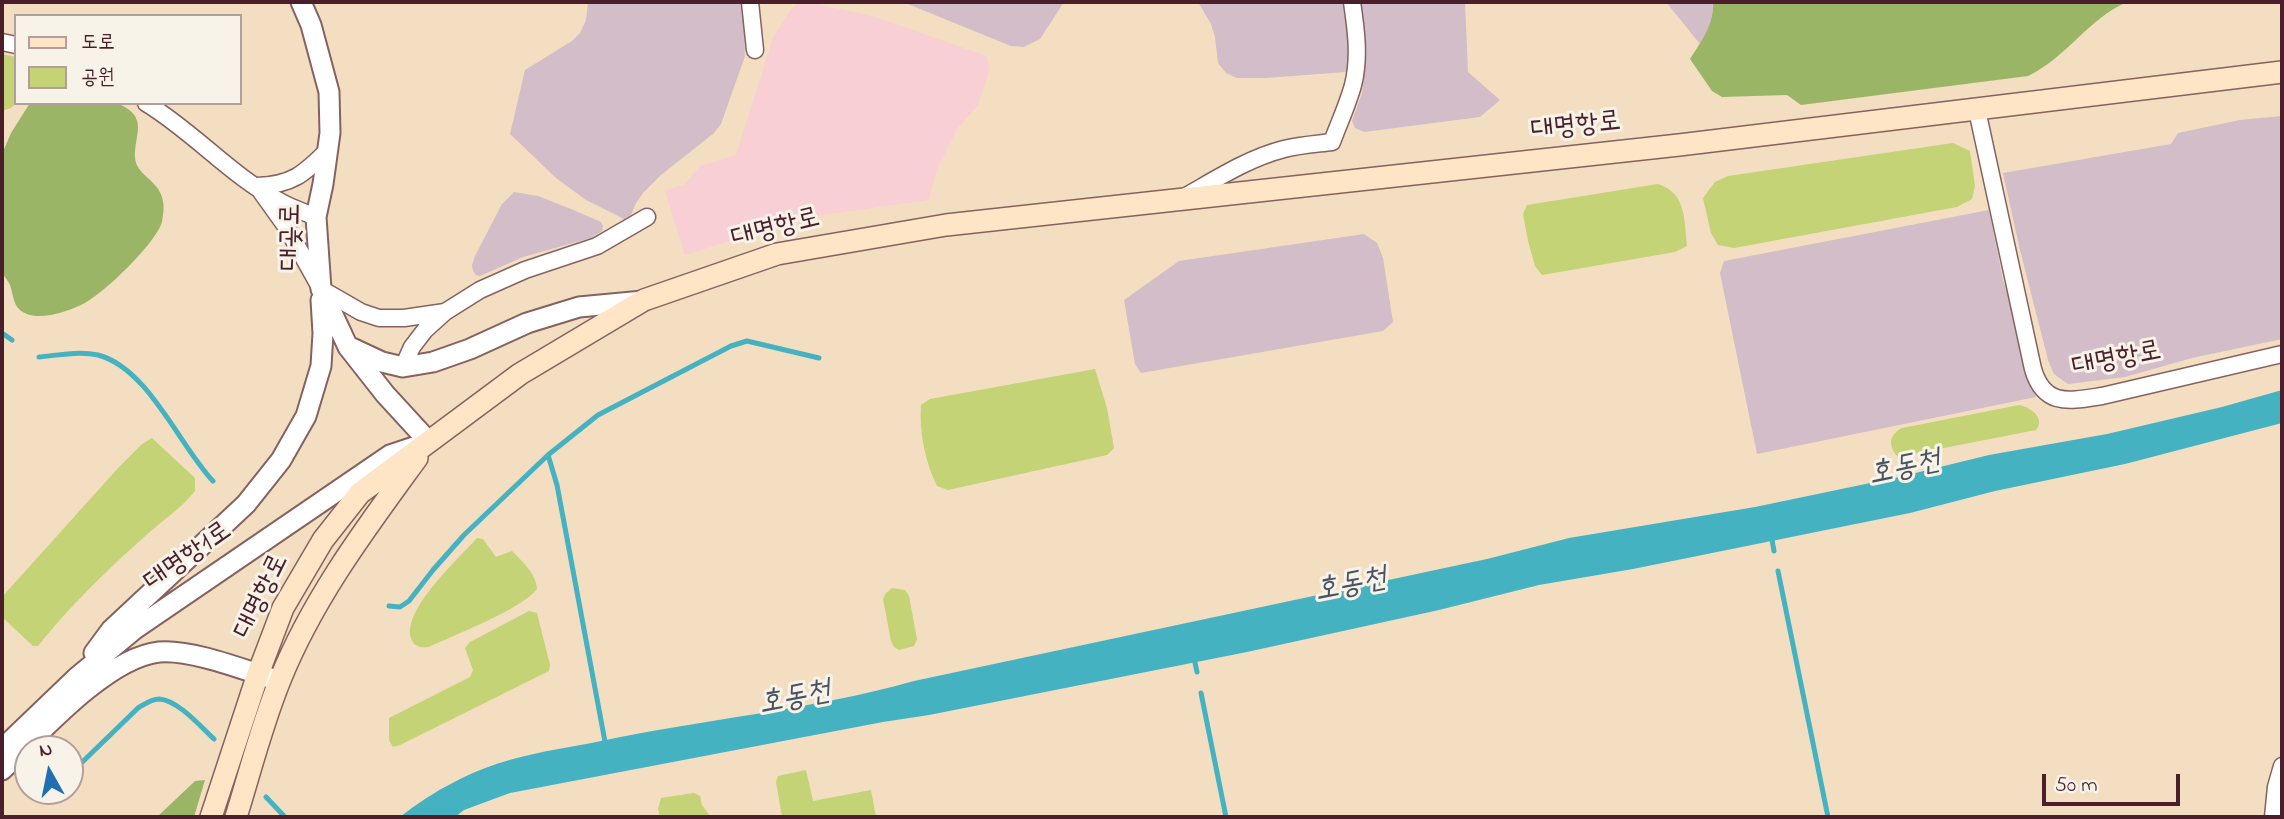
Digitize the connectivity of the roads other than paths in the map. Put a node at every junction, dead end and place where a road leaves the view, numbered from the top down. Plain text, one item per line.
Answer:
1 (301, 2) edge
2 (750, 2) edge
3 (1352, 2) edge
4 (755, 50) dead end
5 (2282, 72) edge
6 (149, 105) edge
7 (1977, 110) junction
8 (328, 150) junction
9 (257, 186) junction
10 (1181, 199) junction
11 (316, 217) junction
12 (647, 217) dead end
13 (321, 289) junction
14 (644, 300) junction
15 (445, 312) junction
16 (348, 347) junction
17 (2282, 354) edge
18 (403, 367) junction
19 (429, 442) junction
20 (258, 674) junction
21 (77, 677) junction
22 (280, 681) junction
23 (2, 749) edge
24 (2282, 766) edge
25 (2, 770) edge
26 (211, 817) edge
27 (236, 817) edge
28 (2273, 817) edge

1 - 8 street, 대곶로
2 - 4 street
3 - 10 street, 대명항로
5 - 7 main road, 대명항로
6 - 9 street
7 - 10 main road, 대명항로
7 - 17 street, 대명항로
8 - 9 street
8 - 11 street, 대곶로
9 - 11 street
9 - 13 street
10 - 14 main road, 대명항로
11 - 13 street, 대곶로
12 - 15 street
13 - 15 street
13 - 16 street, 대곶로
13 - 21 street
14 - 18 street
14 - 19 main road, 대명항로
15 - 18 street
16 - 18 street
16 - 19 street, 대곶로
19 - 20 main road, 대명항로
19 - 21 street, 대명항1로
19 - 22 main road, 대명항로
20 - 22 street
20 - 25 street
20 - 26 main road, 대명항로
21 - 23 street, 대명항1로
22 - 27 main road, 대명항로
24 - 28 street

